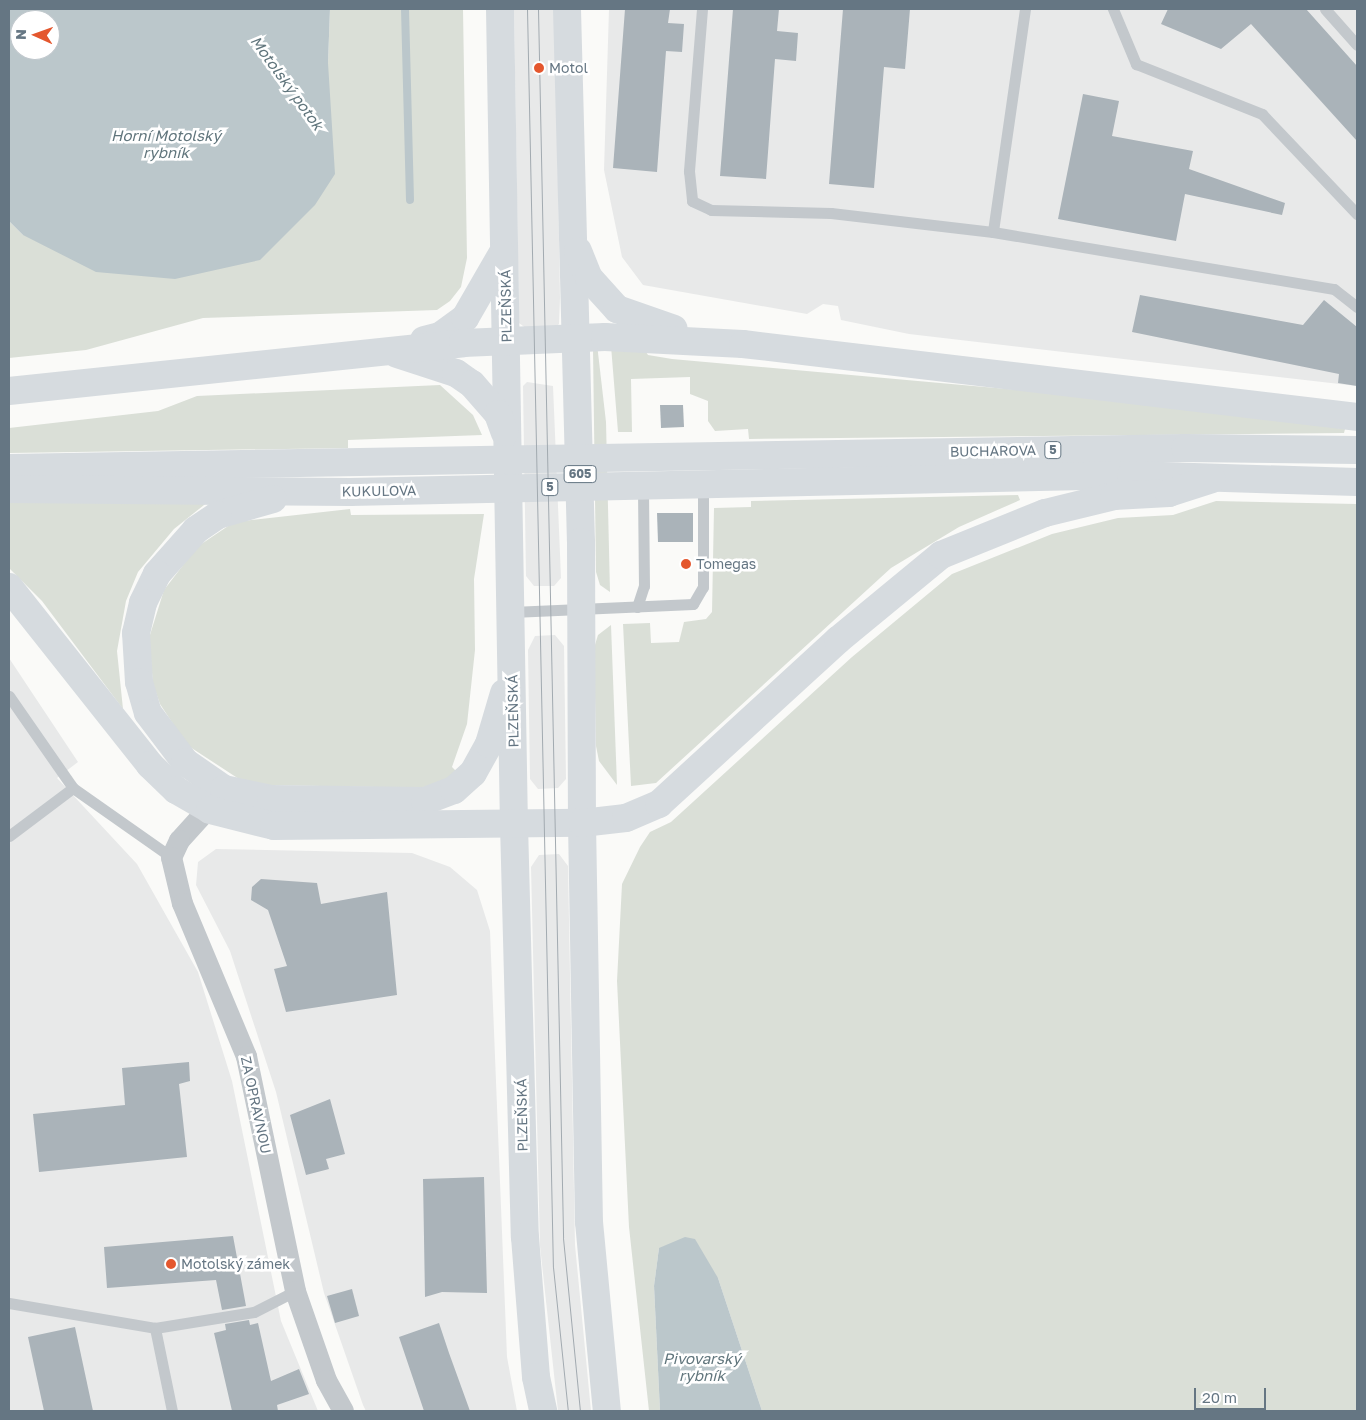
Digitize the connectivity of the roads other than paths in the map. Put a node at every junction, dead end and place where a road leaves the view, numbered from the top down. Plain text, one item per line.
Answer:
1 (500, 9) edge
2 (566, 9) edge
3 (702, 9) edge
4 (1025, 9) edge
5 (1113, 9) edge
6 (1325, 9) edge
7 (1357, 45) edge
8 (1357, 214) edge
9 (993, 232) junction
10 (572, 236) junction
11 (505, 248) junction
12 (1357, 308) edge
13 (575, 338) junction
14 (506, 341) junction
15 (743, 344) junction
16 (386, 350) junction
17 (9, 391) edge
18 (1357, 417) edge
19 (1357, 450) edge
20 (509, 452) junction
21 (749, 454) joint
22 (9, 468) edge
23 (1212, 479) junction
24 (750, 482) joint
25 (1357, 482) edge
26 (9, 489) edge
27 (306, 492) junction
28 (9, 587) edge
29 (637, 607) junction
30 (578, 610) junction
31 (512, 612) junction
32 (512, 660) junction
33 (9, 696) edge
34 (73, 788) junction
35 (217, 800) junction
36 (582, 823) junction
37 (514, 824) junction
38 (9, 836) edge
39 (171, 857) junction
40 (295, 1291) junction
41 (9, 1303) edge
42 (155, 1328) junction
43 (172, 1411) edge
44 (343, 1411) edge
45 (543, 1411) edge
46 (607, 1411) edge

1 - 11 main road, PLZEŇSKÁ
2 - 10 main road, 605
3 - 9 lane
4 - 9 lane
5 - 8 lane
6 - 7 lane
9 - 12 lane
10 - 13 main road, 605
10 - 15 main road
11 - 14 main road, PLZEŇSKÁ
11 - 16 main road
13 - 14 main road
13 - 15 main road
13 - 30 main road, 605
14 - 16 main road
14 - 20 main road, PLZEŇSKÁ
15 - 18 main road
16 - 17 main road
16 - 20 main road
19 - 21 main road, BUCHAROVA / 5
20 - 31 main road, PLZEŇSKÁ
21 - 22 main road, KUKULOVA / 5
23 - 24 main road, BUCHAROVA / 5
23 - 25 main road, BUCHAROVA / 5
23 - 36 main road
24 - 27 main road, KUKULOVA / 5
26 - 27 main road, KUKULOVA / 5
27 - 35 main road
28 - 35 main road
29 - 29 lane
29 - 30 lane
30 - 31 lane
30 - 36 main road, 605
31 - 32 main road, PLZEŇSKÁ
32 - 35 main road
32 - 37 main road, PLZEŇSKÁ
33 - 34 lane
34 - 38 lane
34 - 39 lane
35 - 37 main road
35 - 39 street
36 - 37 main road
36 - 46 main road, 605
37 - 45 main road, PLZEŇSKÁ
39 - 40 street, ZA OPRAVNOU
40 - 42 lane
40 - 44 street, ZA OPRAVNOU
41 - 42 lane
42 - 43 lane

